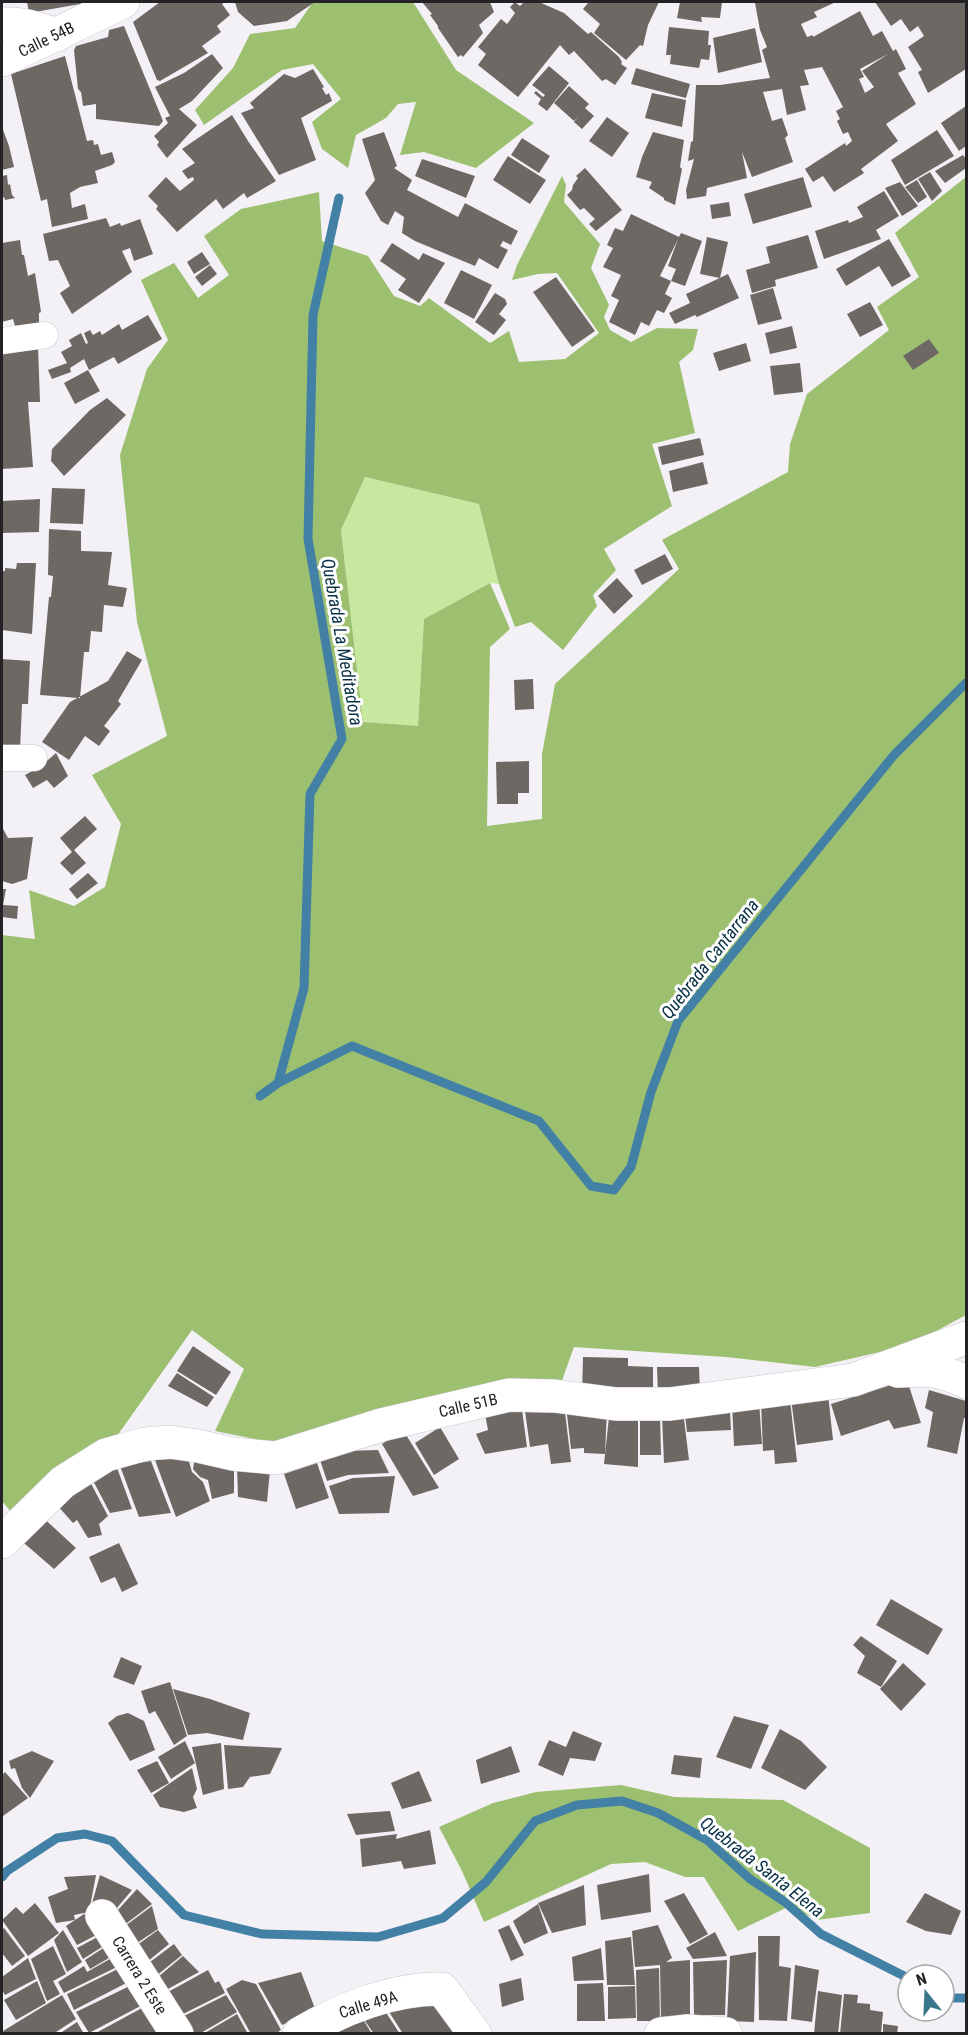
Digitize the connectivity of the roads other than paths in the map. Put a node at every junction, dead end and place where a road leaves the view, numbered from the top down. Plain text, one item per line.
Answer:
1 (123, 2) edge
2 (2, 24) edge
3 (57, 34) junction
4 (2, 60) edge
5 (45, 335) dead end
6 (2, 341) edge
7 (2, 758) edge
8 (34, 758) dead end
9 (966, 1338) edge
10 (872, 1373) junction
11 (966, 1382) edge
12 (2, 1542) edge
13 (102, 1917) dead end
14 (177, 2034) edge
15 (299, 2034) edge
16 (476, 2034) edge
17 (661, 2034) edge
18 (726, 2034) edge

1 - 3 street, Calle 54B
2 - 3 street
3 - 4 street, Calle 54B
5 - 6 street
7 - 8 street
9 - 10 street, Calle 51B
10 - 11 street
10 - 12 street, Calle 51B
13 - 14 street, Carrera 2 Este
15 - 16 street, Calle 49A
17 - 18 street

